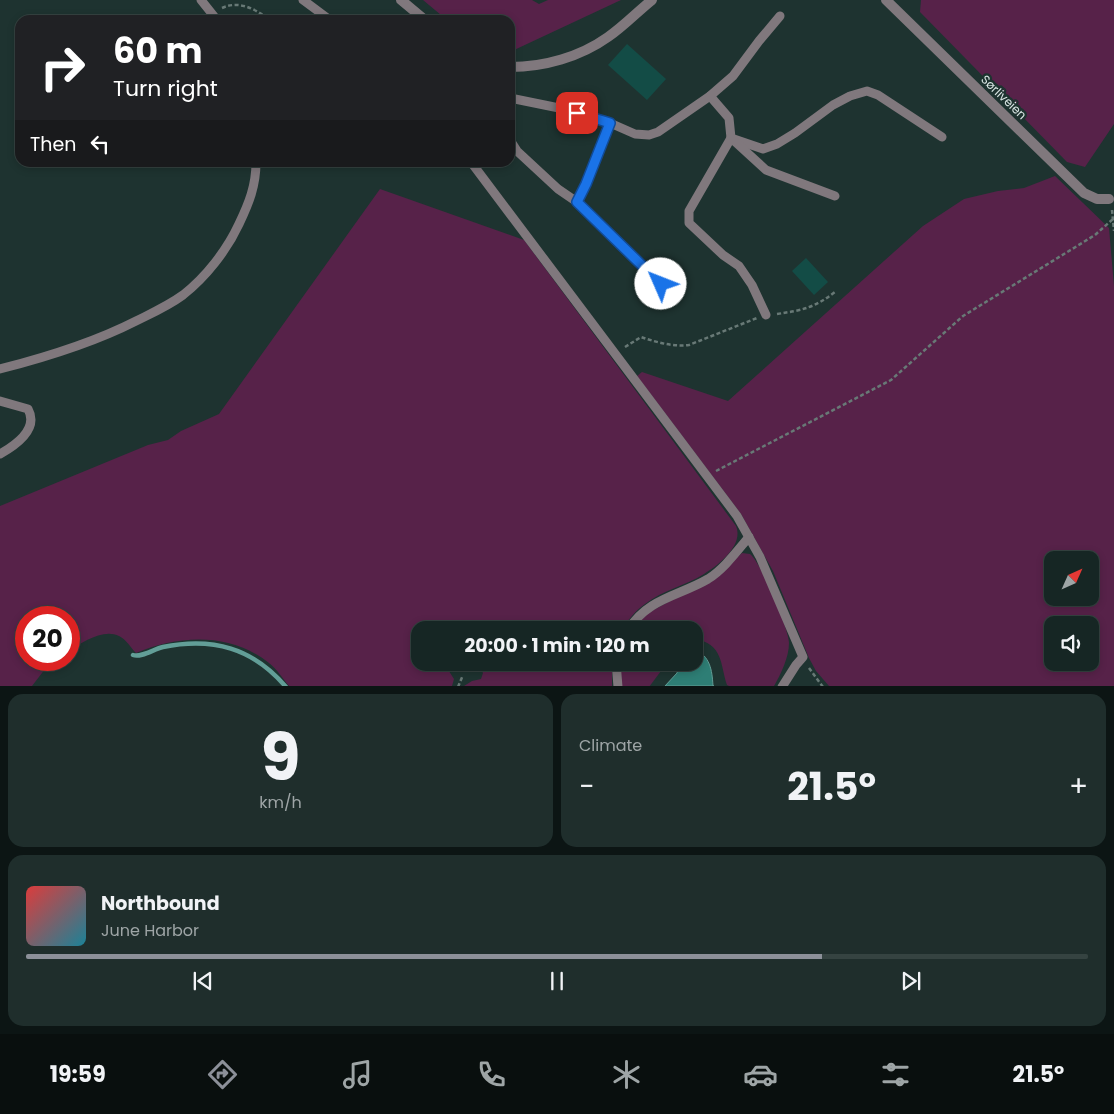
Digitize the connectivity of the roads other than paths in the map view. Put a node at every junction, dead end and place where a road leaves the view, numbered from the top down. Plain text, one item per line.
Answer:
1 (201, 0) edge
2 (303, 0) edge
3 (401, 0) edge
4 (652, 0) edge
5 (886, 0) edge
6 (213, 15) edge
7 (323, 15) edge
8 (418, 15) edge
9 (780, 16) dead end
10 (515, 67) edge
11 (710, 96) junction
12 (515, 99) edge
13 (610, 123) junction
14 (942, 137) dead end
15 (731, 138) junction
16 (515, 148) edge
17 (256, 167) edge
18 (475, 167) edge
19 (835, 196) dead end
20 (1112, 197) edge
21 (577, 202) junction
22 (661, 284) dead end
23 (766, 315) road end
24 (0, 369) edge
25 (0, 401) edge
26 (0, 454) edge
27 (749, 537) junction
28 (634, 621) edge
29 (617, 671) edge
30 (618, 686) edge
31 (782, 686) edge

1 - 6 lane
2 - 7 lane
3 - 8 street
4 - 10 street
5 - 20 street, Sørliveien
9 - 11 lane
11 - 13 lane
11 - 15 lane
12 - 13 lane
13 - 21 lane
14 - 15 lane
15 - 19 lane
15 - 23 lane
16 - 21 lane
17 - 24 lane
18 - 27 lane
21 - 22 lane
25 - 26 lane
27 - 28 lane
27 - 31 lane
29 - 30 lane

